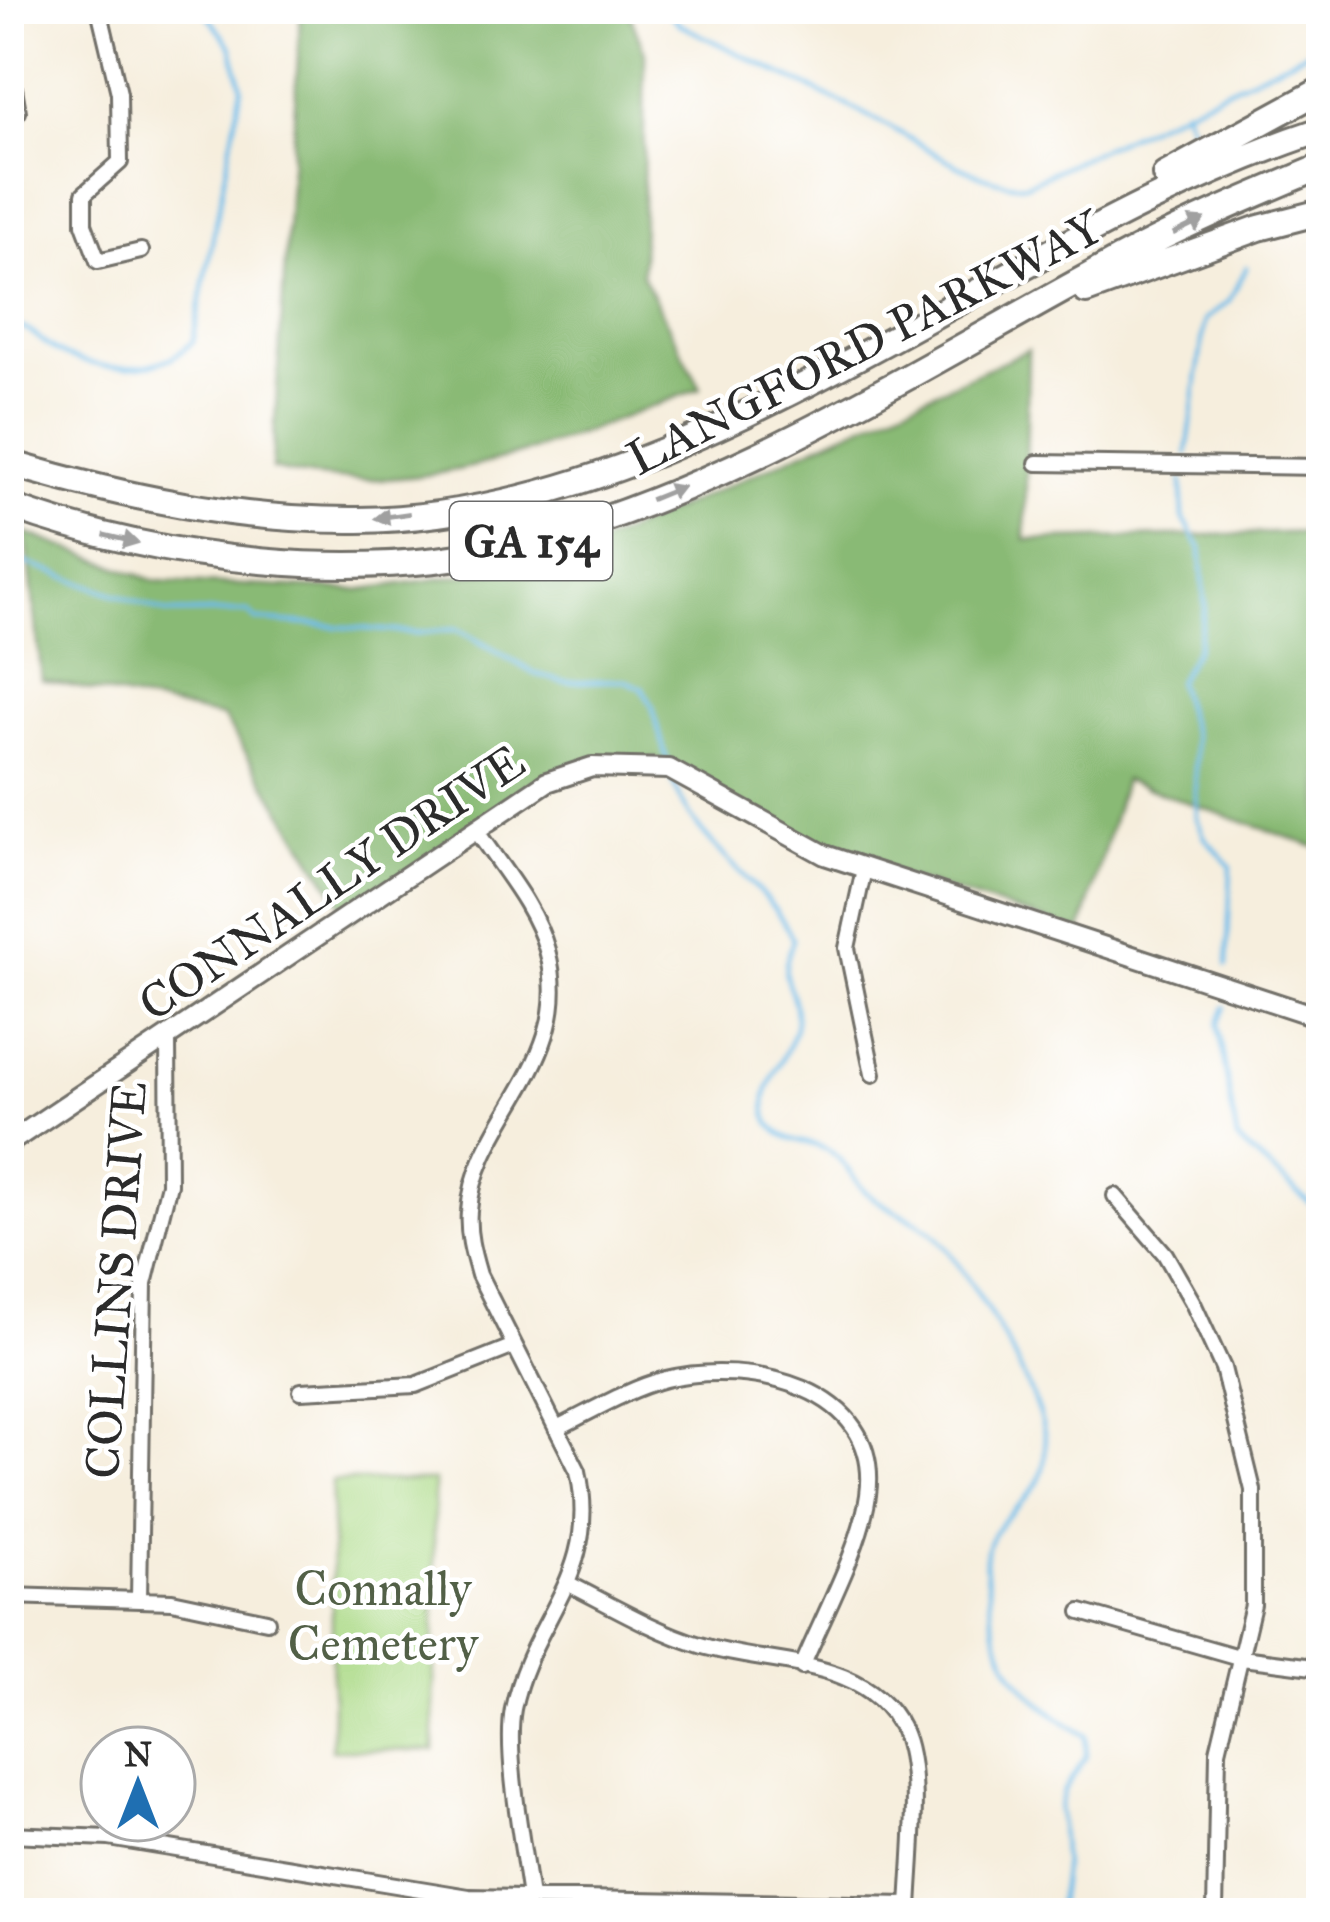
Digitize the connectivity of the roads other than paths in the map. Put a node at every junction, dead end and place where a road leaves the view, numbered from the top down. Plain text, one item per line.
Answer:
1 (99, 9) edge
2 (9, 58) edge
3 (1321, 91) edge
4 (9, 125) edge
5 (1321, 130) edge
6 (1321, 167) edge
7 (1321, 212) edge
8 (141, 251) dead end
9 (1043, 255) junction
10 (1011, 320) junction
11 (1037, 463) dead end
12 (9, 464) edge
13 (1321, 467) edge
14 (9, 506) edge
15 (476, 830) junction
16 (864, 869) junction
17 (1321, 1018) edge
18 (168, 1038) junction
19 (873, 1074) dead end
20 (9, 1143) edge
21 (1114, 1196) dead end
22 (514, 1346) junction
23 (301, 1391) dead end
24 (557, 1428) junction
25 (567, 1583) junction
26 (9, 1596) edge
27 (139, 1599) junction
28 (1082, 1612) dead end
29 (267, 1621) dead end
30 (1242, 1658) junction
31 (802, 1666) junction
32 (1321, 1668) edge
33 (9, 1834) edge
34 (531, 1906) edge
35 (909, 1909) edge
36 (1216, 1913) edge

1 - 8 street
2 - 4 street
3 - 9 highway
5 - 9 highway, LANGFORD PARKWAY / GA 154
10 -> 6 highway, LANGFORD PARKWAY / GA 154
7 - 10 highway
9 -> 12 highway, LANGFORD PARKWAY / GA 154
14 -> 10 highway, LANGFORD PARKWAY / GA 154
11 - 13 street
15 - 16 street, CONNALLY DRIVE
15 - 18 street, CONNALLY DRIVE
15 - 22 street
16 - 17 street, CONNALLY DRIVE
16 - 19 street
18 - 20 street, CONNALLY DRIVE
18 - 27 street, COLLINS DRIVE
21 - 30 street
22 - 23 street
22 - 24 street
24 - 25 street
24 - 31 street
25 - 31 street
25 - 34 street
26 - 27 street
27 - 29 street
28 - 30 street
30 - 32 street
30 - 36 street
31 - 35 street
33 - 34 street
34 - 35 street

